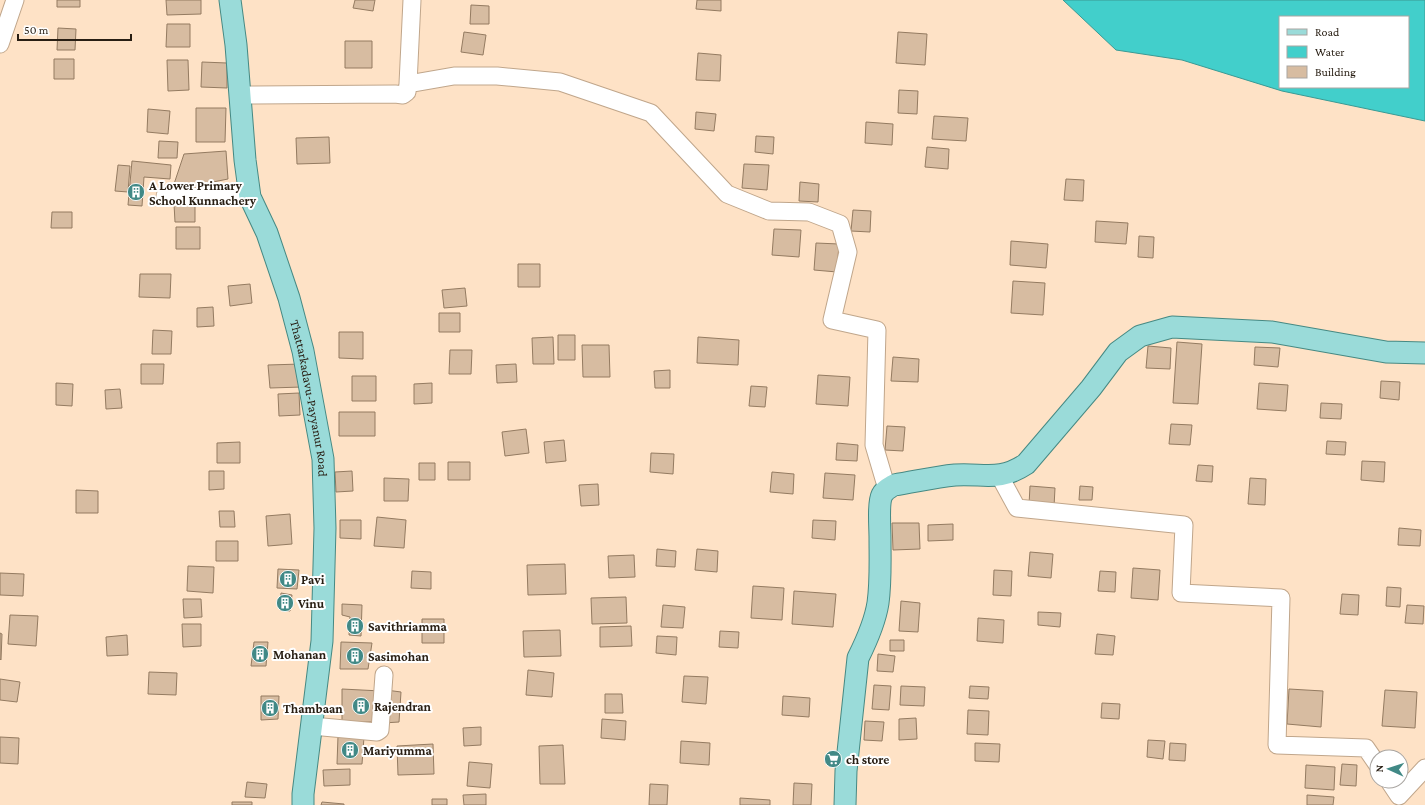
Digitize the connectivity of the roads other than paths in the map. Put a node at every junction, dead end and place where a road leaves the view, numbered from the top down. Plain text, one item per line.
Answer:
1 (15, 0) edge
2 (230, 0) edge
3 (412, 0) edge
4 (0, 44) edge
5 (408, 84) junction
6 (240, 95) junction
7 (164, 196) dead end
8 (250, 197) junction
9 (1425, 353) edge
10 (999, 476) junction
11 (887, 488) junction
12 (384, 675) dead end
13 (312, 726) junction
14 (1369, 752) edge
15 (1425, 768) edge
16 (1409, 785) edge
17 (1393, 789) edge
18 (1405, 789) edge
19 (303, 805) edge
20 (845, 805) edge

1 - 4 street
2 - 6 main road, Thattarkadavu-Payyanur Road
3 - 5 street
5 - 6 street
5 - 11 street
6 - 8 main road, Thattarkadavu-Payyanur Road
7 - 8 street
8 - 13 main road, Thattarkadavu-Payyanur Road
9 - 10 main road
10 - 11 main road
10 - 14 street
11 - 20 main road
12 - 13 street
13 - 19 main road, Thattarkadavu-Payyanur Road
15 - 16 street
17 - 18 street

